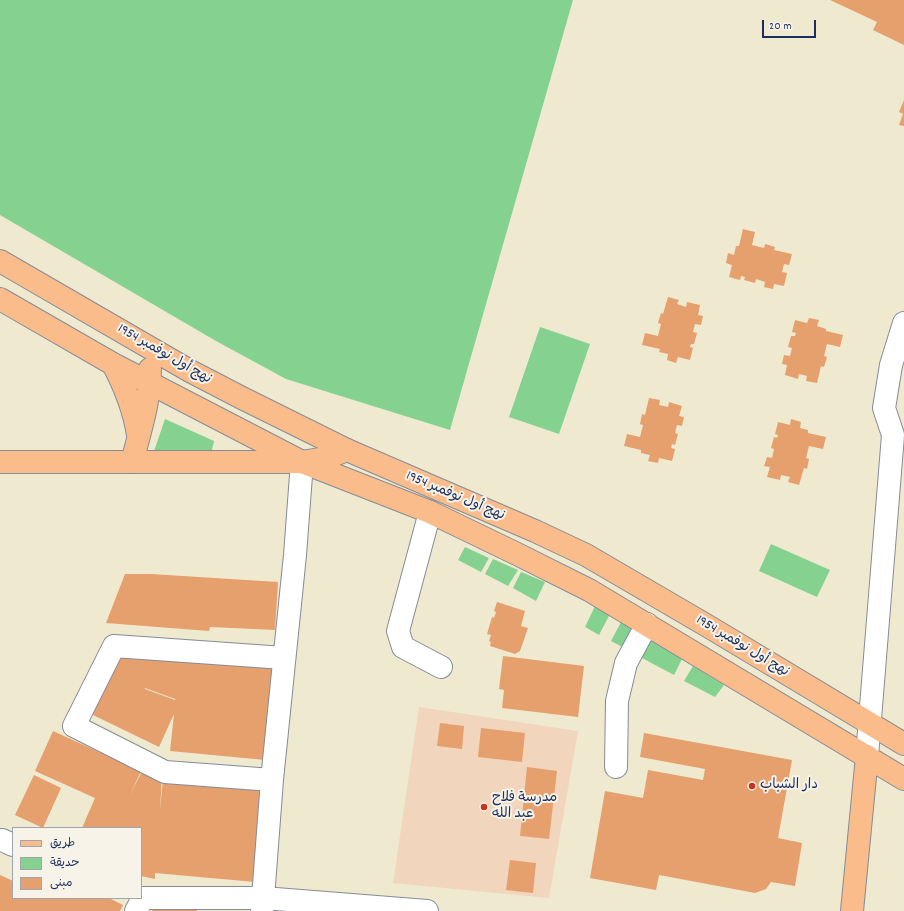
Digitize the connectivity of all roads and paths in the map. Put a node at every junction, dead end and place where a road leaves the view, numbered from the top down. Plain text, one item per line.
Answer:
1 (0, 261) edge
2 (0, 299) edge
3 (904, 323) edge
4 (144, 343) junction
5 (113, 364) junction
6 (150, 383) junction
7 (904, 416) edge
8 (894, 435) junction
9 (138, 438) junction
10 (347, 450) junction
11 (0, 462) edge
12 (132, 462) junction
13 (302, 462) junction
14 (430, 512) junction
15 (647, 624) junction
16 (284, 658) junction
17 (441, 667) dead end
18 (870, 723) junction
19 (904, 744) edge
20 (867, 756) junction
21 (616, 767) dead end
22 (904, 779) edge
23 (272, 780) junction
24 (140, 902) edge
25 (262, 905) edge
26 (426, 911) edge
27 (852, 911) edge

1 - 4 main road, نهج أول نوفمبر 1954
2 - 5 main road, نهج أول نوفمبر 1954
3 - 8 street
4 - 6 main road
4 - 10 main road, نهج أول نوفمبر 1954
5 - 6 main road, نهج أول نوفمبر 1954
5 - 9 main road
6 - 9 main road
6 - 13 main road, نهج أول نوفمبر 1954
7 - 8 street
8 - 18 street
9 - 12 main road
10 - 13 main road
10 - 18 main road, نهج أول نوفمبر 1954
11 - 12 main road
12 - 13 main road
13 - 14 main road, نهج أول نوفمبر 1954
13 - 16 street
14 - 15 main road, نهج أول نوفمبر 1954
14 - 17 street
15 - 20 main road, نهج أول نوفمبر 1954
15 - 21 street
16 - 23 street
16 - 23 street
18 - 19 main road, نهج أول نوفمبر 1954
18 - 20 street
20 - 22 main road, نهج أول نوفمبر 1954
20 - 27 main road
23 - 25 street
24 - 25 street
25 - 26 street

